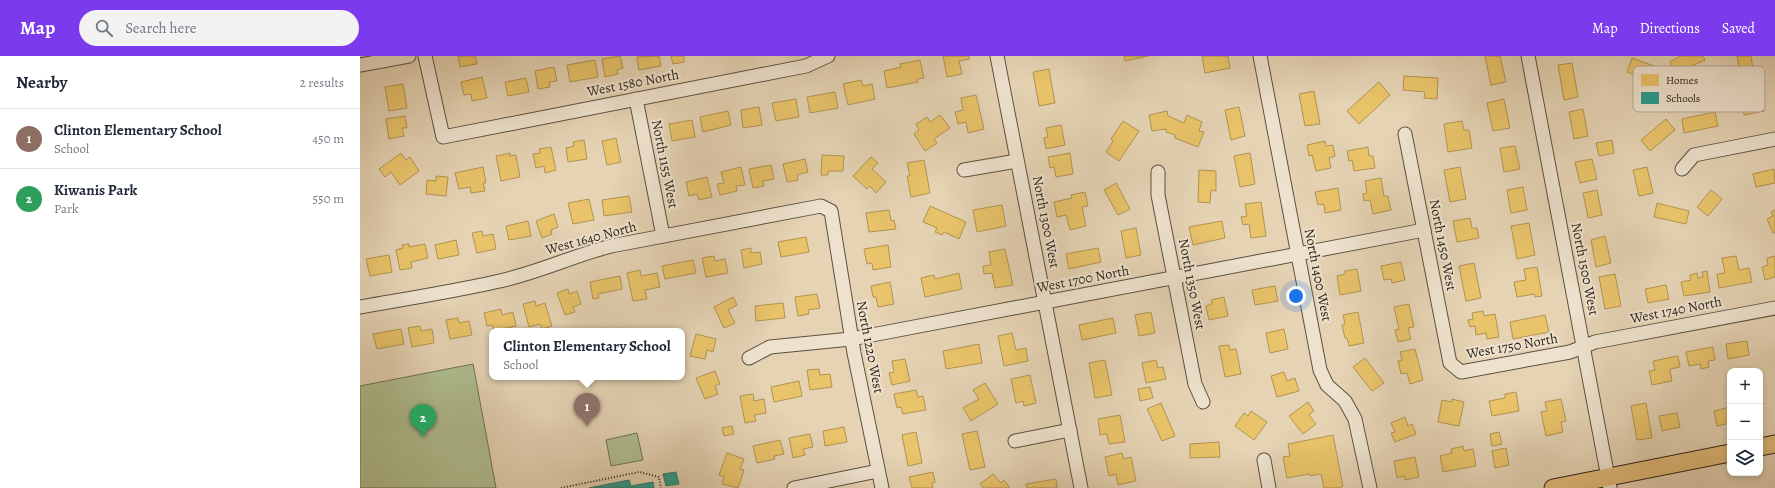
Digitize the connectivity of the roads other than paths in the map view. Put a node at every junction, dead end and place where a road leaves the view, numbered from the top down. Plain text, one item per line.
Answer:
1 (409, 56) edge
2 (425, 56) edge
3 (828, 56) edge
4 (997, 56) edge
5 (1260, 56) edge
6 (1528, 56) edge
7 (805, 61) edge
8 (360, 65) edge
9 (636, 99) junction
10 (1405, 134) dead end
11 (1775, 139) edge
12 (1017, 161) junction
13 (1682, 169) dead end
14 (964, 170) dead end
15 (1158, 172) dead end
16 (831, 211) joint
17 (1424, 230) junction
18 (663, 236) junction
19 (1298, 254) junction
20 (1174, 278) junction
21 (1046, 302) junction
22 (360, 307) edge
23 (1775, 308) edge
24 (851, 339) junction
25 (1583, 347) junction
26 (749, 358) dead end
27 (1450, 363) joint
28 (1203, 402) dead end
29 (1070, 430) junction
30 (1015, 441) dead end
31 (1775, 444) edge
32 (1763, 446) edge
33 (1727, 454) edge
34 (1264, 460) dead end
35 (878, 471) junction
36 (1609, 482) edge
37 (794, 488) edge
38 (882, 488) edge
39 (1081, 488) edge
40 (1269, 488) edge
41 (1370, 488) edge
42 (1552, 488) edge

1 - 8 street
2 - 9 street, West 1580 North
3 - 7 street, West 1580 North
4 - 12 street, North 1300 West
5 - 19 street, North 1400 West
6 - 25 street, North 1500 West
7 - 9 street, West 1580 North
9 - 18 street, North 1155 West
10 - 17 street, North 1450 West
11 - 13 street
12 - 14 street
12 - 21 street, North 1300 West
15 - 20 street, North 1350 West
16 - 18 street, West 1640 North
16 - 24 street, North 1220 West
17 - 19 street, West 1700 North
17 - 27 street, North 1450 West
18 - 22 street, West 1640 North
19 - 20 street, West 1700 North
19 - 41 street, North 1400 West
20 - 21 street, West 1700 North
20 - 28 street, North 1350 West
21 - 24 street, West 1700 North
21 - 29 street, North 1300 West
23 - 25 street, West 1740 North
24 - 26 street, West 1700 North
24 - 35 street, North 1220 West
25 - 27 street, West 1750 North
25 - 36 street, North 1500 West
29 - 30 street
29 - 39 street, North 1300 West
31 - 32 main road
33 - 36 main road
34 - 40 street
35 - 37 street
35 - 38 street, North 1220 West
36 - 42 main road

